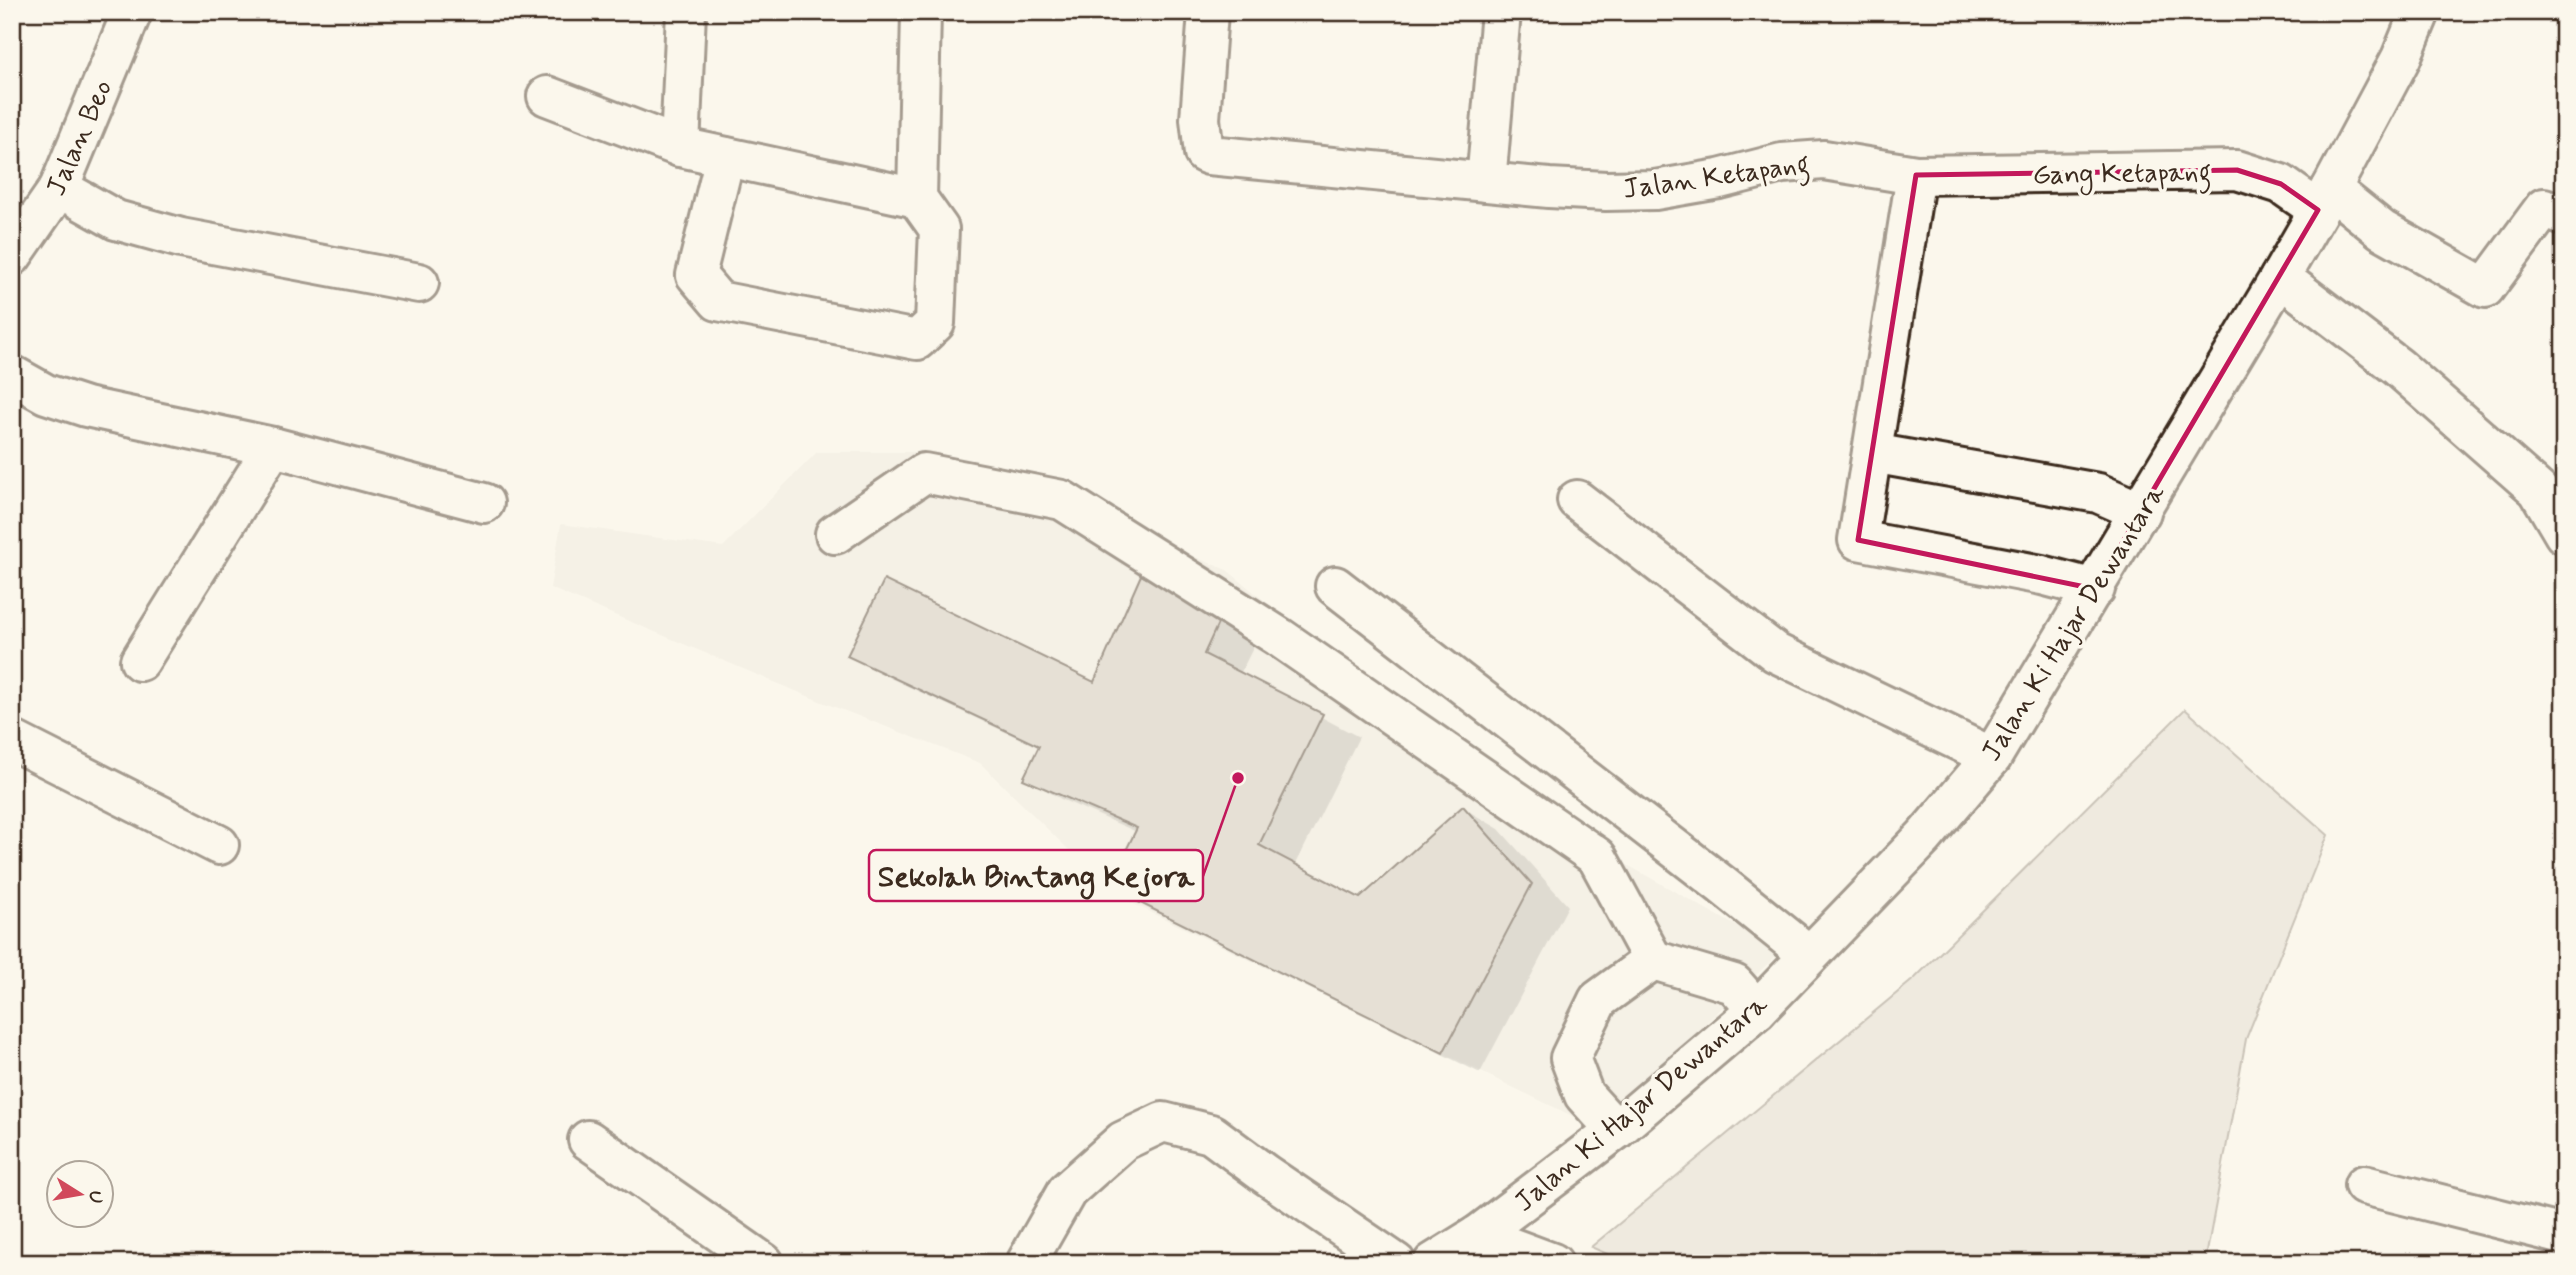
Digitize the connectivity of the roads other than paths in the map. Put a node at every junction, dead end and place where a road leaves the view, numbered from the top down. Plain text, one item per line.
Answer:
1 (132, 12) edge
2 (686, 12) edge
3 (921, 12) edge
4 (1208, 12) edge
5 (1501, 12) edge
6 (2420, 12) edge
7 (547, 96) dead end
8 (680, 147) junction
9 (725, 157) junction
10 (1916, 175) junction
11 (1486, 182) junction
12 (59, 188) junction
13 (917, 198) junction
14 (2325, 200) junction
15 (2564, 216) edge
16 (12, 256) edge
17 (2280, 277) junction
18 (419, 283) dead end
19 (12, 375) edge
20 (273, 447) junction
21 (1872, 453) junction
22 (1577, 500) dead end
23 (484, 503) dead end
24 (2141, 512) junction
25 (835, 534) dead end
26 (2564, 534) edge
27 (1335, 586) dead end
28 (2095, 589) junction
29 (140, 661) dead end
30 (12, 740) edge
31 (1992, 757) junction
32 (219, 845) dead end
33 (1809, 955) junction
34 (1653, 960) junction
35 (1757, 1010) junction
36 (1616, 1130) junction
37 (588, 1140) dead end
38 (2364, 1185) dead end
39 (1478, 1235) junction
40 (2564, 1235) edge
41 (764, 1263) edge
42 (1026, 1263) edge
43 (1396, 1263) edge
44 (1433, 1263) edge
45 (1553, 1263) edge

1 - 12 street, Jalan Beo
2 - 8 street
3 - 13 street
4 - 11 street, Jalan Ketapang
5 - 11 street
6 - 14 street, Jalan Ki Hajar Dewantara
7 - 8 street
8 - 9 street
9 - 13 street
9 - 13 street
10 - 11 street, Jalan Ketapang
10 - 14 street, Gang Ketapang
10 - 21 street
12 - 16 street, Jalan Beo
12 - 18 street
14 - 15 street, Gang Ketapang
14 - 17 street, Jalan Ki Hajar Dewantara
17 - 24 street, Jalan Ki Hajar Dewantara
17 - 26 street
19 - 20 street
20 - 23 street
20 - 29 street
21 - 24 street
21 - 28 street
22 - 31 street
24 - 28 street, Jalan Ki Hajar Dewantara
25 - 34 street
27 - 33 street
28 - 31 street, Jalan Ki Hajar Dewantara
30 - 32 street
31 - 33 street, Jalan Ki Hajar Dewantara
33 - 35 street, Jalan Ki Hajar Dewantara
34 - 35 street
34 - 36 street
35 - 36 street, Jalan Ki Hajar Dewantara
36 - 39 street, Jalan Ki Hajar Dewantara
37 - 41 street
38 - 40 street
39 - 44 street, Jalan Ki Hajar Dewantara
39 - 45 street
42 - 43 street

